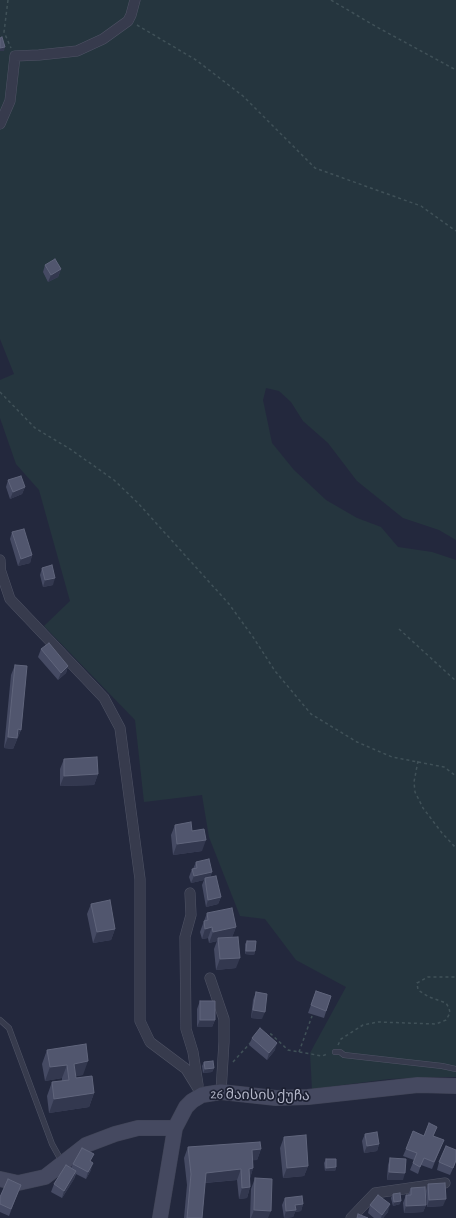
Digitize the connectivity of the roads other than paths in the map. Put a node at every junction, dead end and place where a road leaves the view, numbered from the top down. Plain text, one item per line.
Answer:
1 (135, 0) edge
2 (0, 124) edge
3 (0, 560) edge
4 (1, 572) junction
5 (0, 586) edge
6 (190, 893) dead end
7 (210, 978) dead end
8 (0, 1020) edge
9 (338, 1052) road end
10 (456, 1069) edge
11 (456, 1086) edge
12 (221, 1092) junction
13 (202, 1095) junction
14 (175, 1128) junction
15 (62, 1162) junction
16 (0, 1179) edge
17 (445, 1183) edge
18 (160, 1218) edge
19 (351, 1218) edge

1 - 2 street
3 - 4 street
4 - 5 street
4 - 13 street
6 - 13 street
7 - 12 street
8 - 15 lane
9 - 10 lane
11 - 12 main road, 26 მაისის ქუჩა
12 - 13 main road, 26 მაისის ქუჩა
13 - 14 main road, 26 მაისის ქუჩა
14 - 15 main road
14 - 18 main road, 26 მაისის ქუჩა
15 - 16 main road
17 - 19 street

